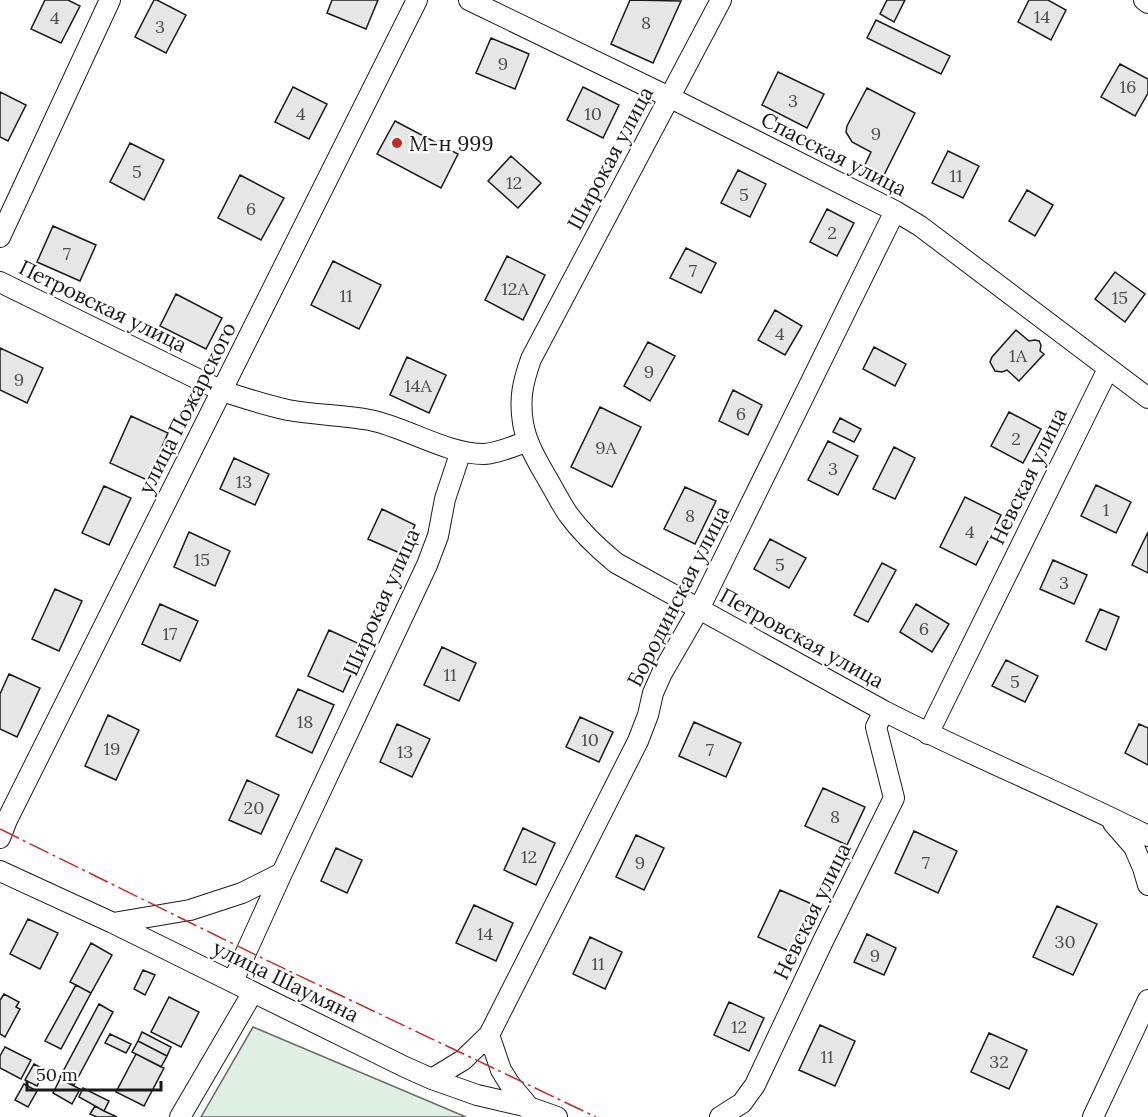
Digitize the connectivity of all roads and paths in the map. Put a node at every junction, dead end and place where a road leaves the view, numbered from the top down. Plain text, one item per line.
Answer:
1 (110, 0) edge
2 (417, 0) edge
3 (469, 0) edge
4 (721, 0) edge
5 (1144, 0) edge
6 (1148, 3) edge
7 (669, 97) junction
8 (895, 211) junction
9 (0, 237) edge
10 (0, 282) edge
11 (1108, 369) junction
12 (222, 391) junction
13 (1148, 398) edge
14 (528, 441) junction
15 (460, 451) junction
16 (699, 609) junction
17 (884, 711) junction
18 (928, 734) junction
19 (1105, 814) junction
20 (1148, 836) edge
21 (0, 837) edge
22 (0, 871) edge
23 (282, 873) junction
24 (1148, 885) edge
25 (113, 923) junction
26 (233, 981) junction
27 (253, 992) junction
28 (1148, 1000) edge
29 (489, 1035) junction
30 (432, 1079) junction
31 (527, 1112) edge
32 (180, 1117) edge
33 (556, 1117) edge
34 (720, 1117) edge
35 (1093, 1117) edge

1 - 9 street
2 - 12 street, улица Пожарского
3 - 7 street, Спасская улица
4 - 7 street, Широкая улица
5 - 6 street
7 - 8 street, Спасская улица
7 - 14 street, Широкая улица
8 - 11 street, Спасская улица
8 - 16 street, Бородинская улица
10 - 12 street, Петровская улица
11 - 13 street, Спасская улица
11 - 18 street, Невская улица
12 - 15 street, Петровская улица
12 - 21 street, улица Пожарского
14 - 15 street
14 - 16 street, Петровская улица
15 - 23 street, Широкая улица
16 - 17 street, Петровская улица
16 - 29 street, Бородинская улица
17 - 18 street, Петровская улица
17 - 34 street, Невская улица
18 - 19 street, Петровская улица
19 - 20 street, Петровская улица
19 - 24 street, Петровская улица
22 - 25 street, улица Шаумяна
23 - 25 street
23 - 26 street, Широкая улица
25 - 26 street, улица Шаумяна
26 - 27 street, улица Шаумяна
27 - 30 street, улица Шаумяна
27 - 32 street
28 - 35 street
29 - 30 street, Бородинская улица
29 - 31 street
30 - 31 street, улица Шаумяна
31 - 33 street, улица Шаумяна

